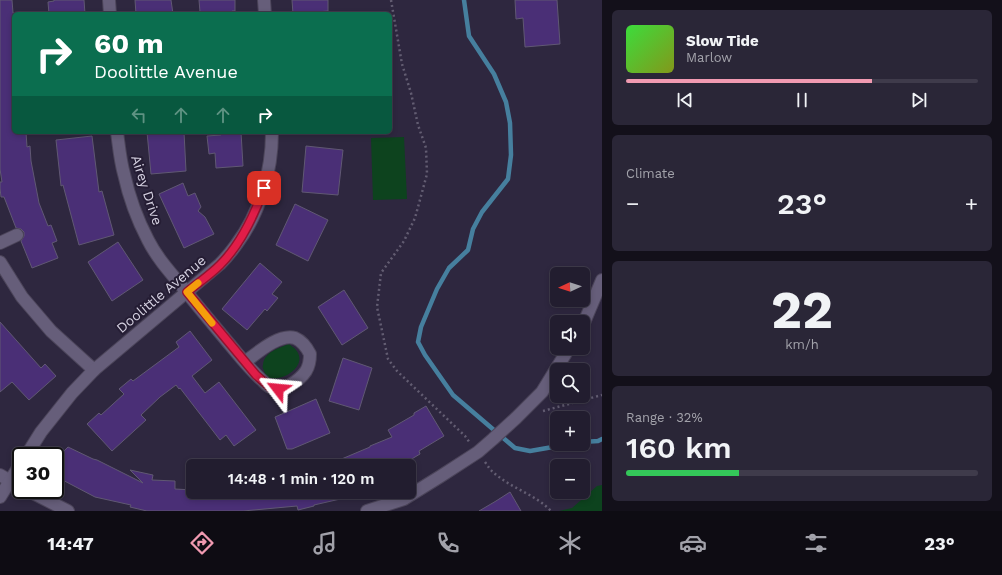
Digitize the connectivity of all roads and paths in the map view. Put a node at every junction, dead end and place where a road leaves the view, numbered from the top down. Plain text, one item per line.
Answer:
1 (109, 0) edge
2 (264, 0) edge
3 (391, 0) edge
4 (110, 12) edge
5 (265, 12) edge
6 (117, 134) edge
7 (272, 134) edge
8 (18, 235) dead end
9 (0, 243) edge
10 (0, 262) edge
11 (602, 280) edge
12 (187, 292) junction
13 (587, 315) edge
14 (565, 355) edge
15 (245, 362) junction
16 (94, 370) junction
17 (602, 395) edge
18 (519, 415) junction
19 (32, 447) edge
20 (478, 452) junction
21 (5, 478) edge
22 (0, 497) edge
23 (45, 499) edge
24 (68, 511) edge
25 (367, 511) edge
26 (551, 511) edge

1 - 4 street
2 - 5 street
3 - 20 path
6 - 12 street, Airey Drive
7 - 12 street, Doolittle Avenue
8 - 9 street
10 - 16 street
11 - 13 street
12 - 15 street, Airey Drive
12 - 16 street, Doolittle Avenue
14 - 18 street
15 - 15 street
16 - 19 street, Doolittle Avenue
17 - 18 path
18 - 20 street
20 - 25 street
20 - 26 path
21 - 22 street
23 - 24 street

